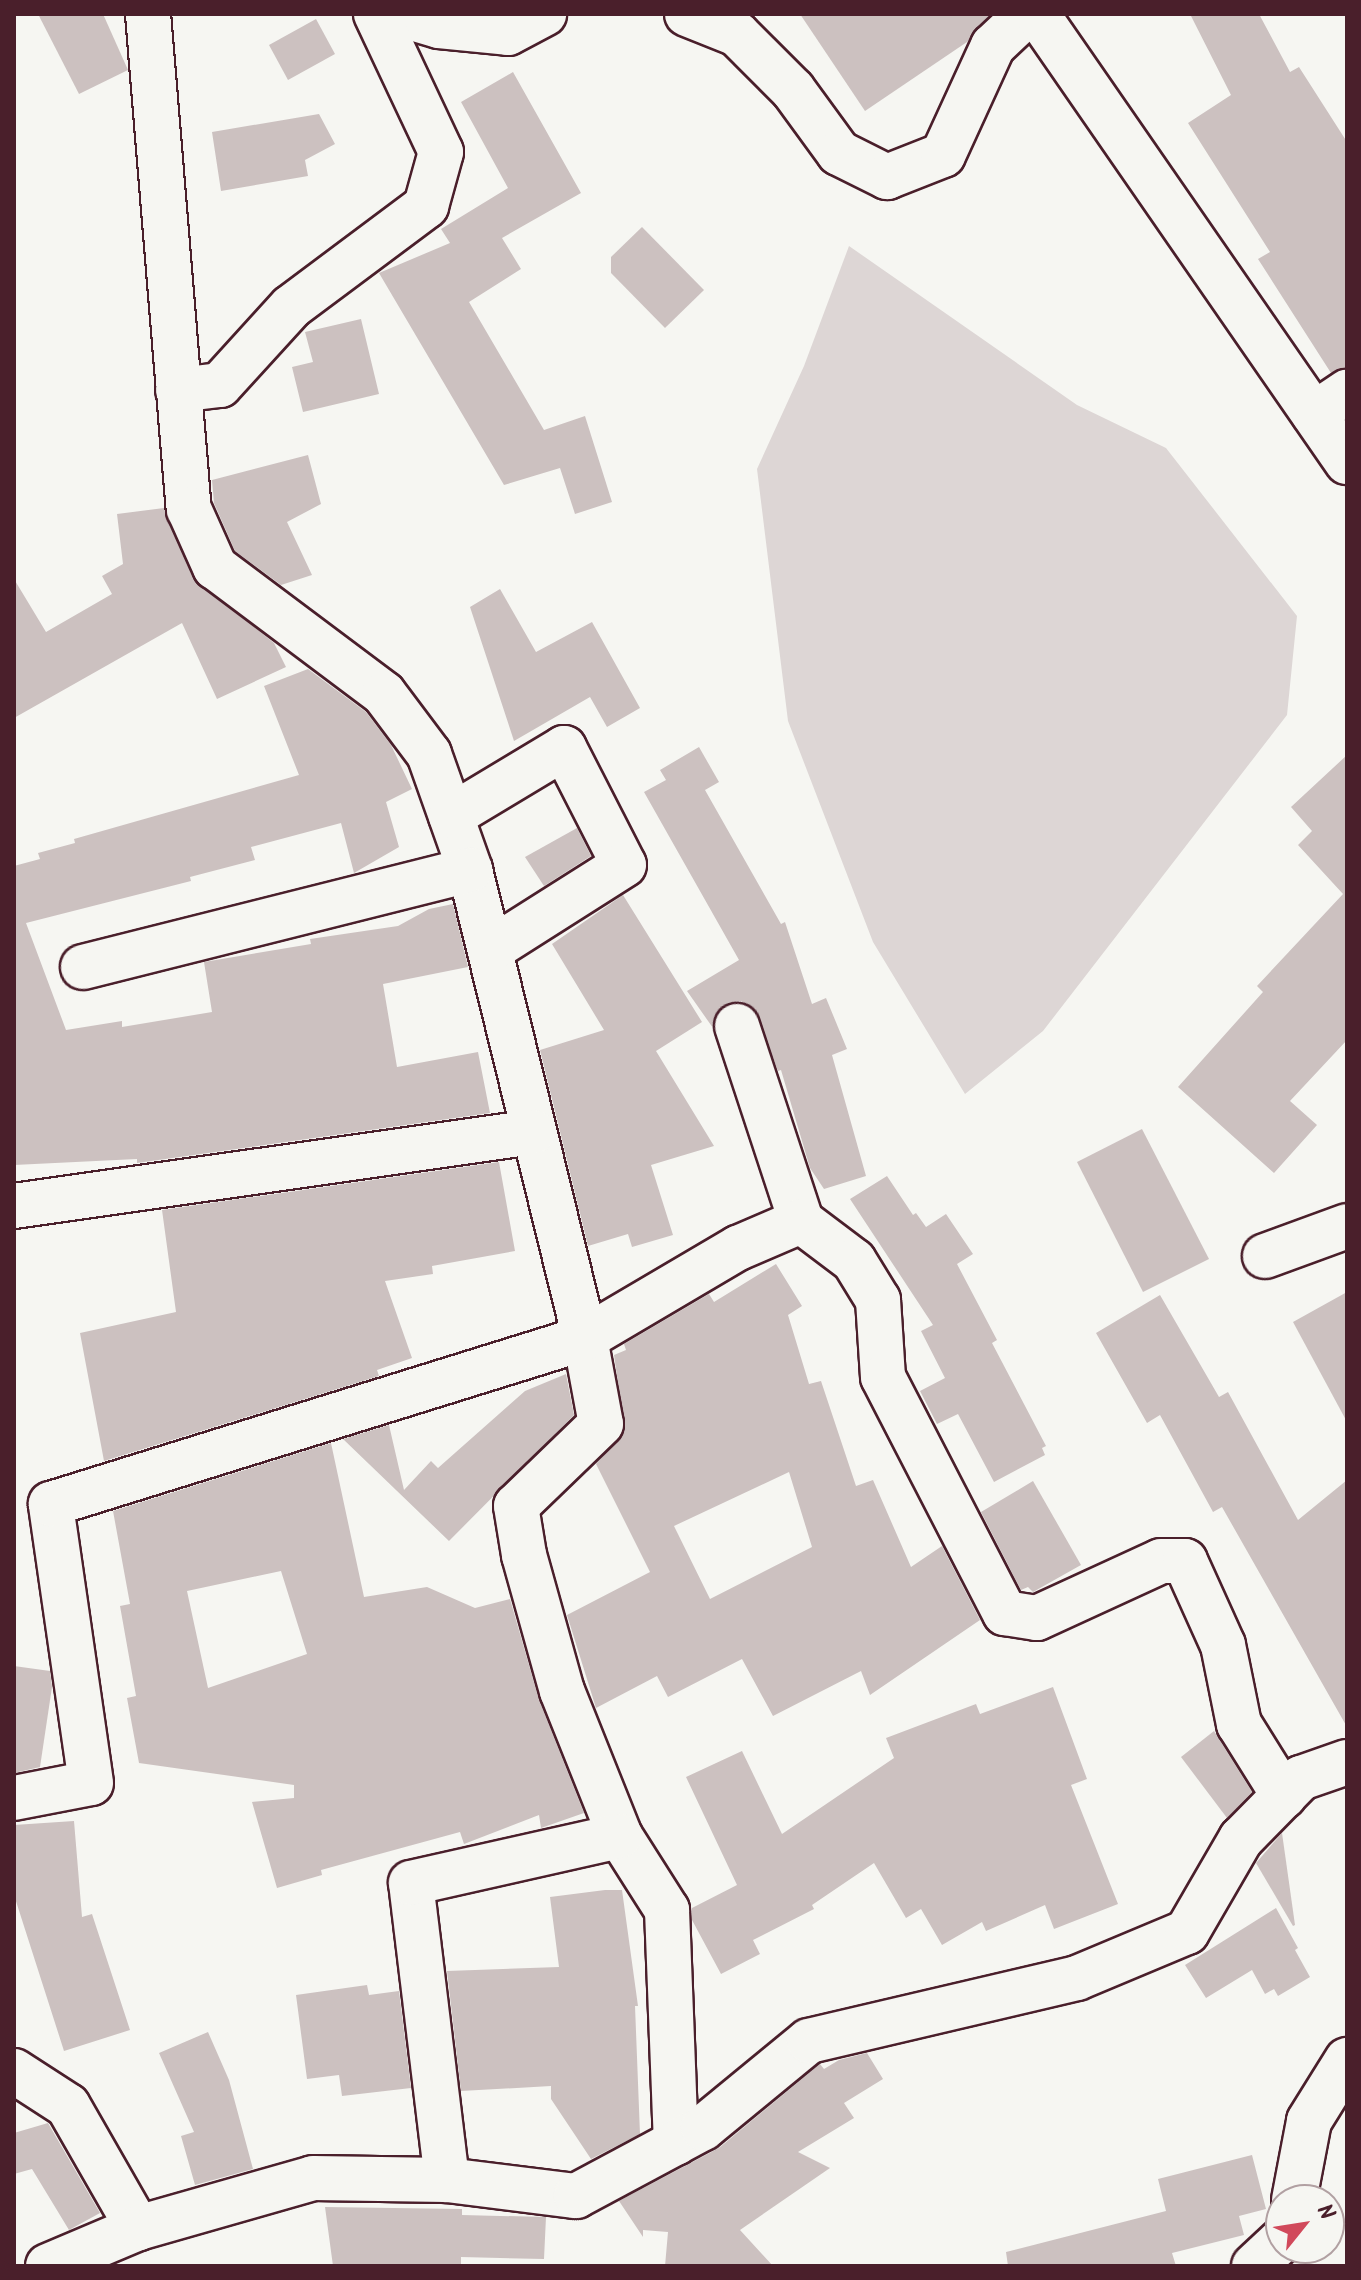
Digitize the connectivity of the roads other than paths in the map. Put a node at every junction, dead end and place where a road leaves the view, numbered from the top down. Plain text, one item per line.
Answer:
1 (148, 14) edge
2 (376, 14) edge
3 (398, 14) edge
4 (544, 14) edge
5 (687, 14) edge
6 (1027, 14) edge
7 (1037, 14) edge
8 (178, 390) junction
9 (1331, 403) edge
10 (1347, 462) edge
11 (451, 816) junction
12 (470, 870) junction
13 (490, 950) junction
14 (83, 967) dead end
15 (737, 1026) dead end
16 (533, 1132) junction
17 (14, 1206) edge
18 (801, 1221) junction
19 (1347, 1226) edge
20 (1265, 1256) dead end
21 (585, 1338) junction
22 (1347, 1762) edge
23 (1284, 1796) junction
24 (14, 1798) edge
25 (620, 1836) junction
26 (1347, 2060) edge
27 (14, 2071) edge
28 (676, 2143) junction
29 (447, 2180) junction
30 (1297, 2184) edge
31 (138, 2228) junction
32 (48, 2266) edge

1 - 8 street
2 - 8 street
3 - 4 street
5 - 6 street
7 - 9 street
8 - 11 street
9 - 10 street
11 - 12 street
11 - 13 street
12 - 13 street
12 - 14 street
13 - 16 street
15 - 18 street
16 - 17 street
16 - 21 street
18 - 21 street
18 - 23 street
19 - 20 street
21 - 24 street
21 - 25 street
22 - 23 street
23 - 28 street
25 - 28 street
25 - 29 street
26 - 30 street
27 - 31 street
28 - 29 street
29 - 31 street
31 - 32 street

